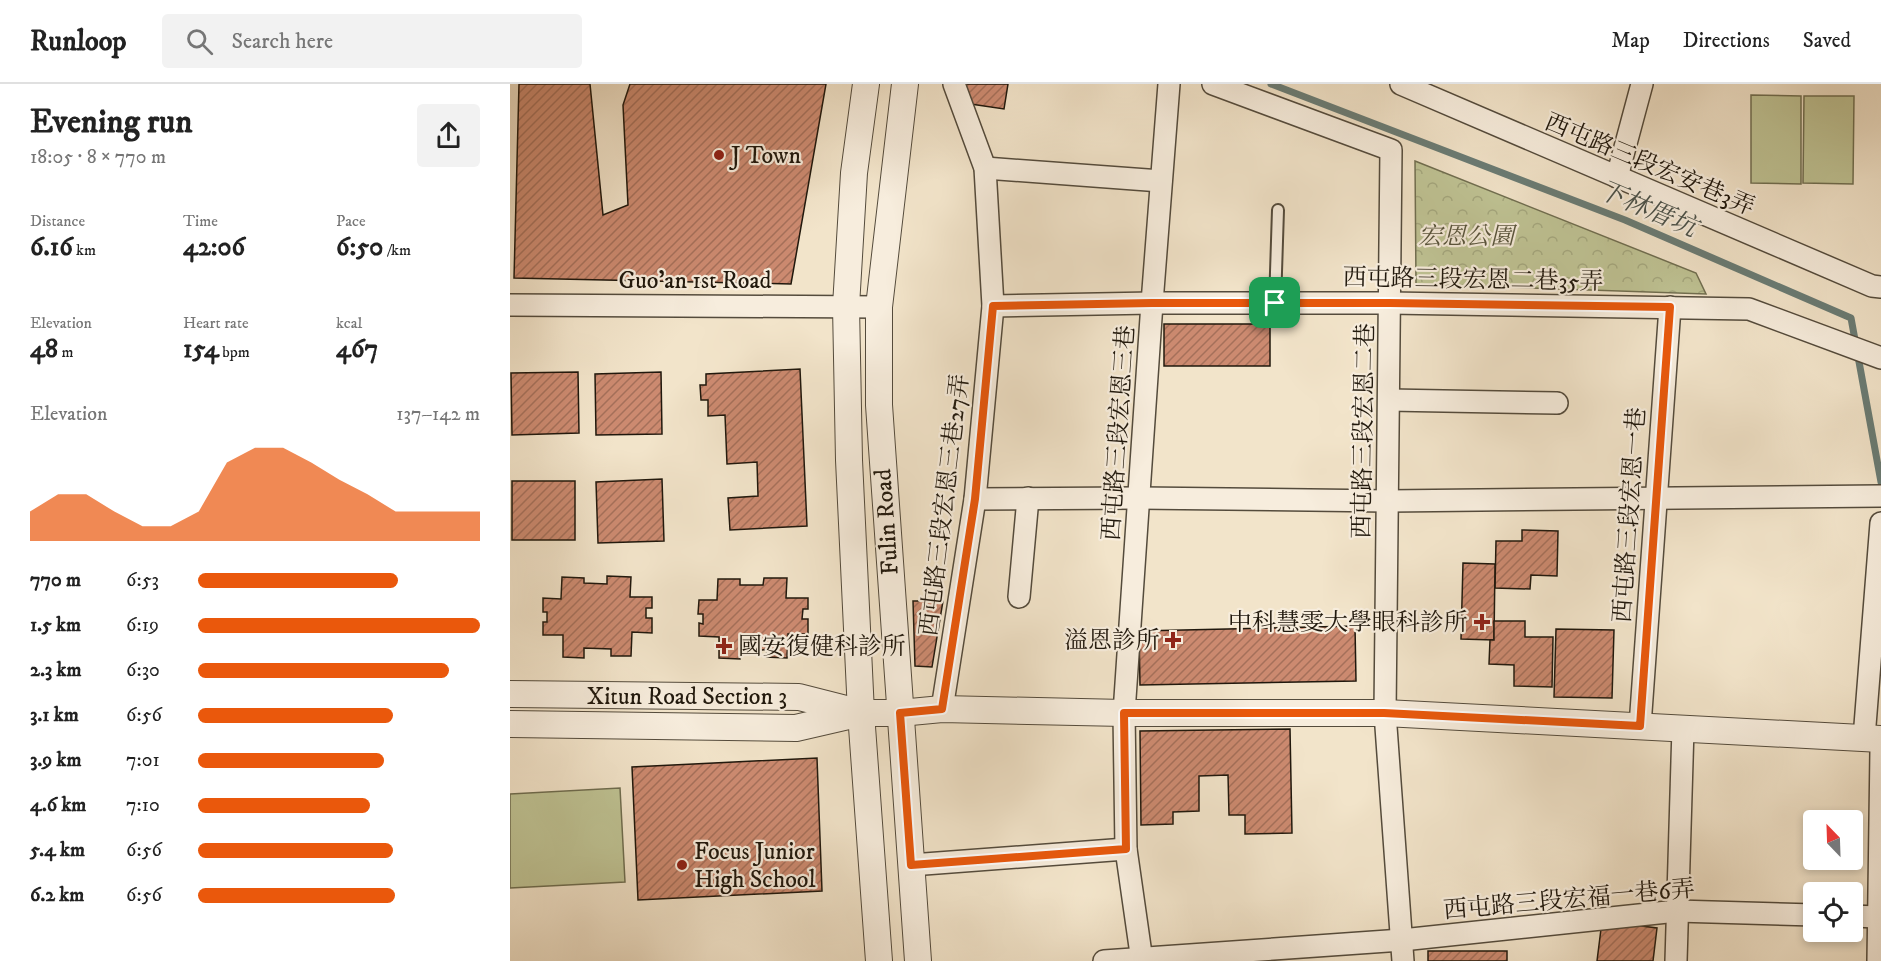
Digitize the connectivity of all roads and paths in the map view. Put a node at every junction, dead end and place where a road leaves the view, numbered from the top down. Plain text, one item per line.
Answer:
1 (866, 84) edge
2 (905, 84) edge
3 (954, 84) edge
4 (1169, 84) edge
5 (1213, 84) edge
6 (1401, 84) edge
7 (1642, 84) edge
8 (986, 168) junction
9 (1617, 177) junction
10 (1161, 181) junction
11 (1278, 210) dead end
12 (1881, 287) edge
13 (1152, 303) junction
14 (1275, 303) junction
15 (1390, 303) junction
16 (510, 305) edge
17 (846, 306) junction
18 (993, 306) junction
19 (879, 307) junction
20 (1670, 307) junction
21 (1881, 358) edge
22 (1389, 400) junction
23 (1557, 403) dead end
24 (1881, 496) edge
25 (1028, 498) junction
26 (1139, 498) junction
27 (975, 499) junction
28 (1656, 499) junction
29 (1388, 501) junction
30 (1881, 524) edge
31 (1019, 597) dead end
32 (510, 694) edge
33 (942, 709) junction
34 (861, 713) junction
35 (900, 713) junction
36 (1124, 713) junction
37 (1384, 713) junction
38 (510, 724) edge
39 (1640, 726) junction
40 (1683, 728) junction
41 (1875, 742) edge
42 (1126, 849) junction
43 (911, 865) junction
44 (1677, 911) junction
45 (1803, 915) edge
46 (1863, 916) edge
47 (1878, 917) junction
48 (1402, 951) edge
49 (1142, 960) edge
50 (879, 961) edge
51 (918, 961) edge
52 (1104, 961) edge
53 (1676, 961) edge
54 (1878, 961) edge

1 - 17 street, Fulin Road
2 - 19 street, Fulin Road
3 - 8 street, 西屯路三段宏恩三巷27弄
4 - 10 street, 西屯路三段宏恩三巷
5 - 15 street, 西屯路三段宏恩二巷
6 - 9 street, 西屯路三段宏安巷3弄
7 - 9 street
8 - 10 street
8 - 18 street, 西屯路三段宏恩三巷27弄
9 - 12 street, 西屯路三段宏安巷3弄
10 - 13 street, 西屯路三段宏恩三巷
11 - 14 lane
13 - 14 street, 西屯路三段宏恩二巷35弄
13 - 18 street
13 - 26 street, 西屯路三段宏恩三巷
14 - 15 street, 西屯路三段宏恩二巷35弄
15 - 20 street, 西屯路三段宏恩二巷35弄
15 - 22 street, 西屯路三段宏恩二巷
16 - 17 street, Guo’an 1st Road
17 - 19 street, Guo’an 1st Road
17 - 34 street, Fulin Road
18 - 27 street, 西屯路三段宏恩三巷27弄
19 - 35 street, Fulin Road
20 - 21 street, 西屯路三段宏恩二巷35弄
20 - 28 street, 西屯路三段宏恩一巷
22 - 23 street
22 - 29 street, 西屯路三段宏恩二巷
24 - 28 street
25 - 26 street
25 - 27 street
25 - 31 street
26 - 29 street
26 - 36 street, 西屯路三段宏恩三巷
27 - 33 street, 西屯路三段宏恩三巷27弄
28 - 29 street
28 - 39 street, 西屯路三段宏恩一巷
29 - 37 street, 西屯路三段宏恩二巷
30 - 41 street
32 - 34 street, Xitun Road Section 3
33 - 35 street, Xitun Road Section 3
33 - 36 street, Xitun Road Section 3
34 - 35 street, Xitun Road Section 3
34 - 38 street, Xitun Road Section 3
34 - 50 street, Fulin Road
35 - 43 street, Fulin Road
36 - 37 street, Xitun Road Section 3
36 - 42 street, 西屯路三段宏恩三巷
37 - 39 street, Xitun Road Section 3
37 - 48 street, 西屯路三段宏恩二巷
39 - 40 street, Xitun Road Section 3
40 - 41 street, Xitun Road Section 3
40 - 44 street
41 - 47 street
42 - 43 street
42 - 49 street, 西屯路三段宏恩三巷
43 - 51 street, Fulin Road
44 - 45 street, 西屯路三段宏福一巷6弄
44 - 48 street, 西屯路三段宏福一巷6弄
44 - 53 street
46 - 47 street
47 - 54 street
48 - 49 street, 西屯路三段宏福一巷6弄
49 - 52 street, 西屯路三段宏福一巷6弄

